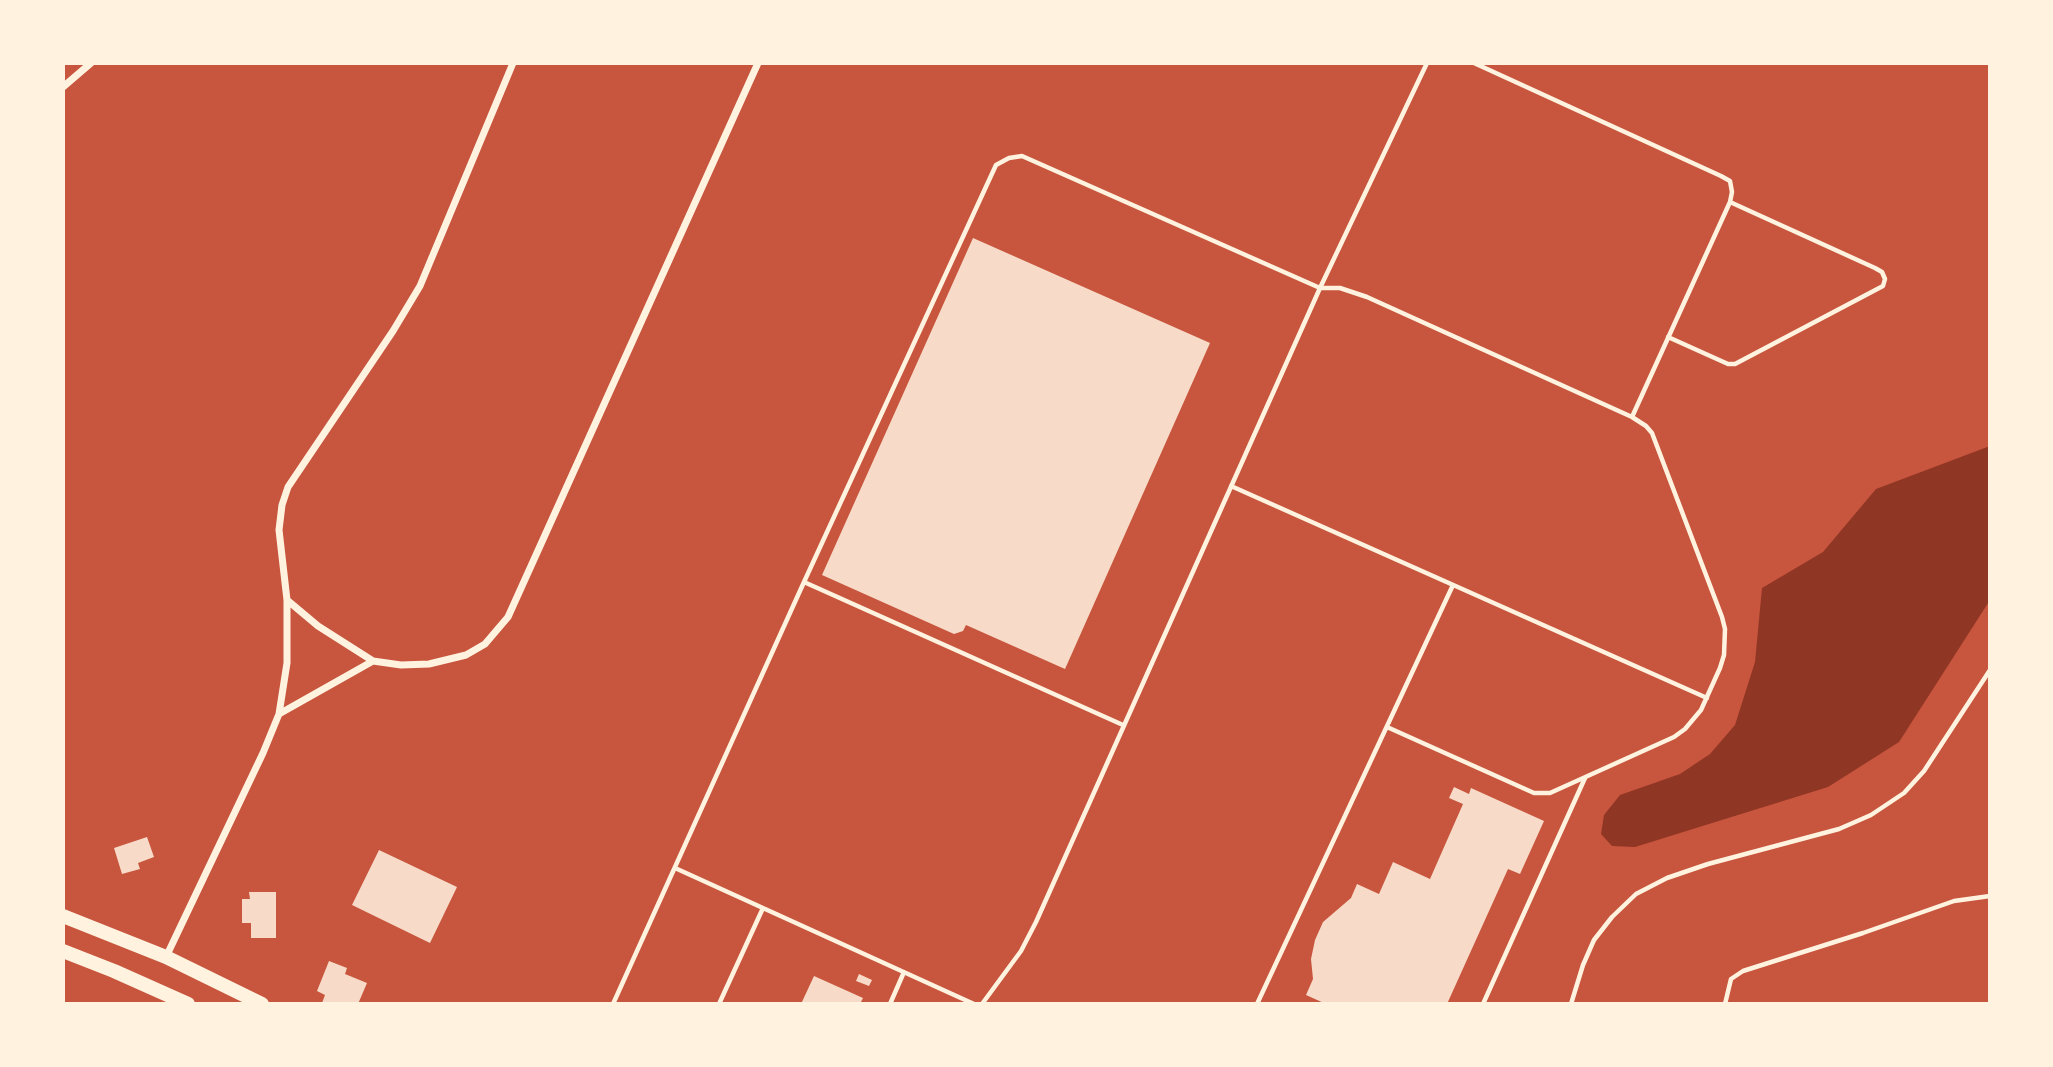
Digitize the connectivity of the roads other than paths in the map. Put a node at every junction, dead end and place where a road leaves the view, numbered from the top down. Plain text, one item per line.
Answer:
1 (91, 63) edge
2 (513, 63) edge
3 (758, 63) edge
4 (1427, 63) edge
5 (1474, 63) edge
6 (63, 87) edge
7 (1730, 202) junction
8 (1320, 288) junction
9 (1668, 337) junction
10 (1632, 417) junction
11 (1231, 486) junction
12 (804, 582) junction
13 (1453, 585) junction
14 (287, 600) junction
15 (373, 661) junction
16 (1990, 670) edge
17 (1707, 698) junction
18 (279, 713) junction
19 (1123, 725) junction
20 (1387, 727) junction
21 (1585, 777) junction
22 (675, 868) junction
23 (1990, 896) edge
24 (763, 908) junction
25 (63, 916) edge
26 (63, 951) edge
27 (166, 957) junction
28 (904, 972) junction
29 (159, 997) edge
30 (188, 1004) edge
31 (262, 1004) edge
32 (613, 1004) edge
33 (719, 1004) edge
34 (890, 1004) edge
35 (974, 1004) edge
36 (982, 1004) edge
37 (1257, 1004) edge
38 (1483, 1004) edge
39 (1571, 1004) edge
40 (1725, 1004) edge

1 - 6 street
2 - 14 street
3 - 15 street
4 - 8 lane
5 - 7 lane
7 - 9 lane
7 - 9 lane
8 - 10 lane
8 - 11 lane
8 - 12 lane
9 - 10 lane
10 - 17 lane
11 - 13 lane
11 - 19 lane
12 - 19 lane
12 - 22 lane
13 - 17 lane
13 - 20 lane
14 - 15 street
14 - 18 street
15 - 18 street
16 - 39 lane
17 - 21 lane
18 - 27 street
19 - 36 lane
20 - 21 lane
20 - 37 lane
21 - 38 lane
22 - 24 lane
22 - 32 lane
23 - 40 lane
24 - 28 lane
24 - 33 lane
25 - 27 highway
26 - 29 highway
27 - 31 highway
28 - 34 lane
28 - 35 lane
29 - 30 highway

